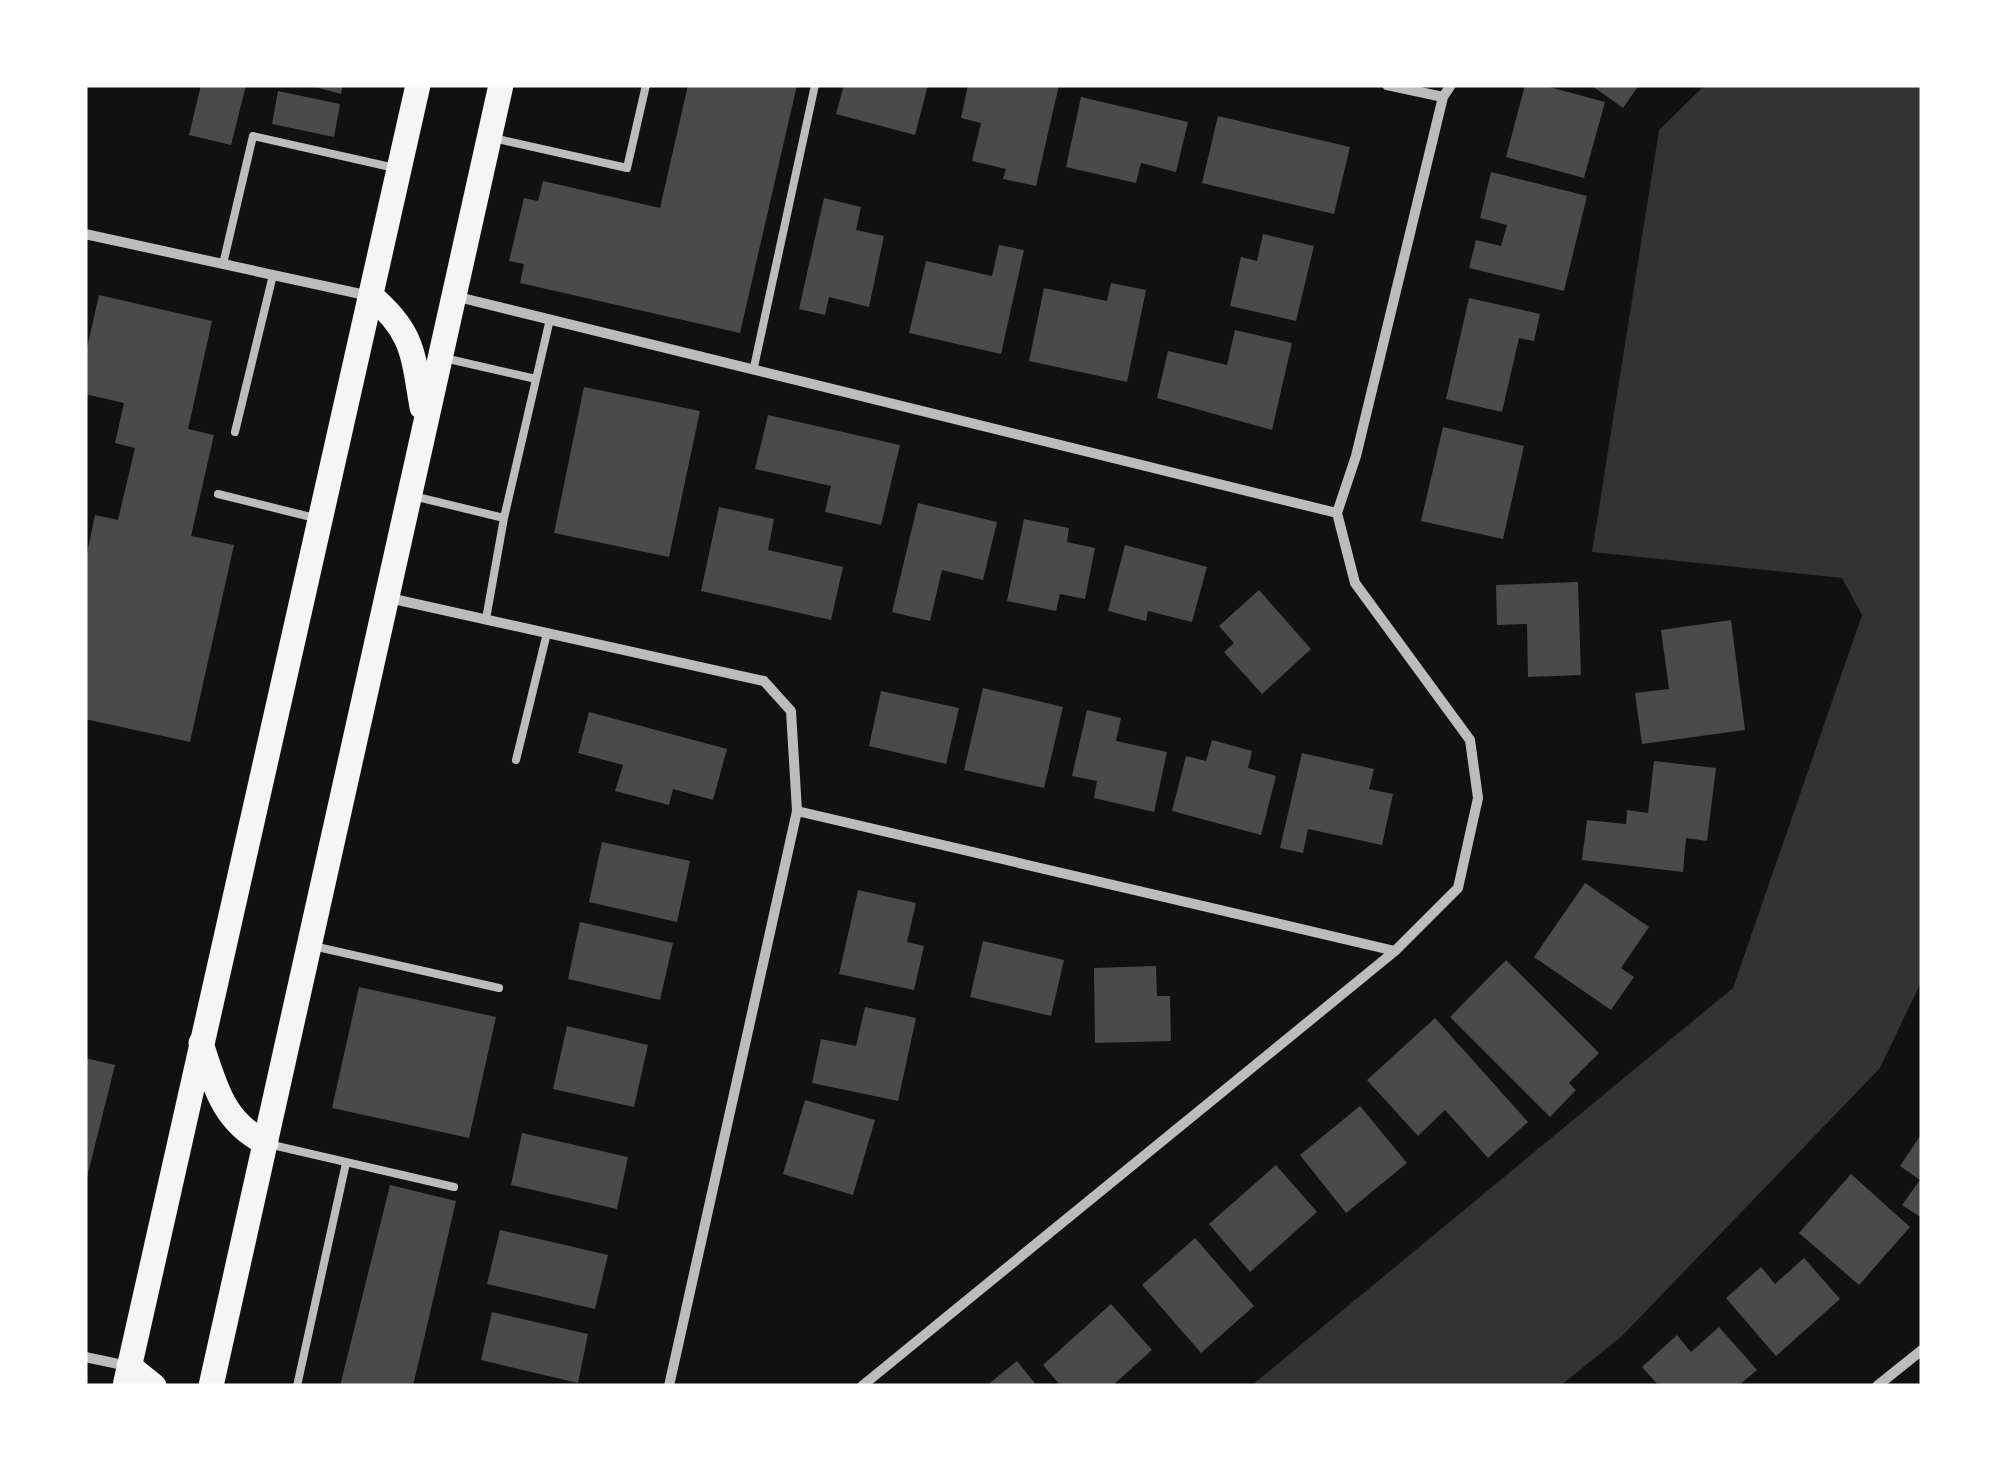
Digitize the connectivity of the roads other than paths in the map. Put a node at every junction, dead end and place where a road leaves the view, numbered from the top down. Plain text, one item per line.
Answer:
1 (418, 85) edge
2 (501, 85) edge
3 (646, 85) edge
4 (815, 85) edge
5 (1387, 85) edge
6 (1451, 85) edge
7 (1442, 98) junction
8 (489, 137) junction
9 (399, 169) junction
10 (85, 234) edge
11 (223, 264) junction
12 (273, 275) junction
13 (371, 296) junction
14 (453, 296) junction
15 (550, 319) junction
16 (439, 357) junction
17 (754, 367) junction
18 (536, 379) junction
19 (424, 422) junction
20 (235, 432) dead end
21 (218, 494) dead end
22 (408, 495) junction
23 (1337, 513) junction
24 (504, 518) junction
25 (320, 519) junction
26 (386, 597) junction
27 (486, 619) junction
28 (547, 632) junction
29 (516, 760) dead end
30 (797, 810) junction
31 (309, 945) junction
32 (1395, 950) junction
33 (499, 988) dead end
34 (201, 1043) junction
35 (266, 1143) junction
36 (346, 1163) junction
37 (454, 1187) dead end
38 (1922, 1350) edge
39 (85, 1356) edge
40 (127, 1376) edge
41 (154, 1386) edge
42 (211, 1386) edge
43 (297, 1386) edge
44 (669, 1386) edge
45 (862, 1386) edge
46 (1877, 1386) edge

1 - 9 main road
2 - 8 main road
3 - 8 lane
4 - 17 lane
5 - 7 street
6 - 7 street
7 - 23 street
8 - 14 main road
9 - 11 lane
9 - 13 main road
10 - 11 street
11 - 12 street
12 - 13 street
12 - 20 lane
13 - 19 main road
13 - 25 main road
14 - 15 street
14 - 16 main road
15 - 17 street
15 - 18 lane
16 - 18 lane
16 - 19 main road
17 - 23 street
18 - 24 lane
19 - 22 main road
21 - 25 lane
22 - 24 lane
22 - 26 main road
23 - 32 street
24 - 27 lane
25 - 34 main road
26 - 27 street
26 - 31 main road
27 - 28 street
28 - 29 lane
28 - 30 street
30 - 32 street
30 - 44 street
31 - 33 lane
31 - 35 main road
32 - 45 street
34 - 35 main road
34 - 40 main road
35 - 36 lane
35 - 42 main road
36 - 37 lane
36 - 43 lane
38 - 46 street
39 - 40 street
40 - 41 main road

